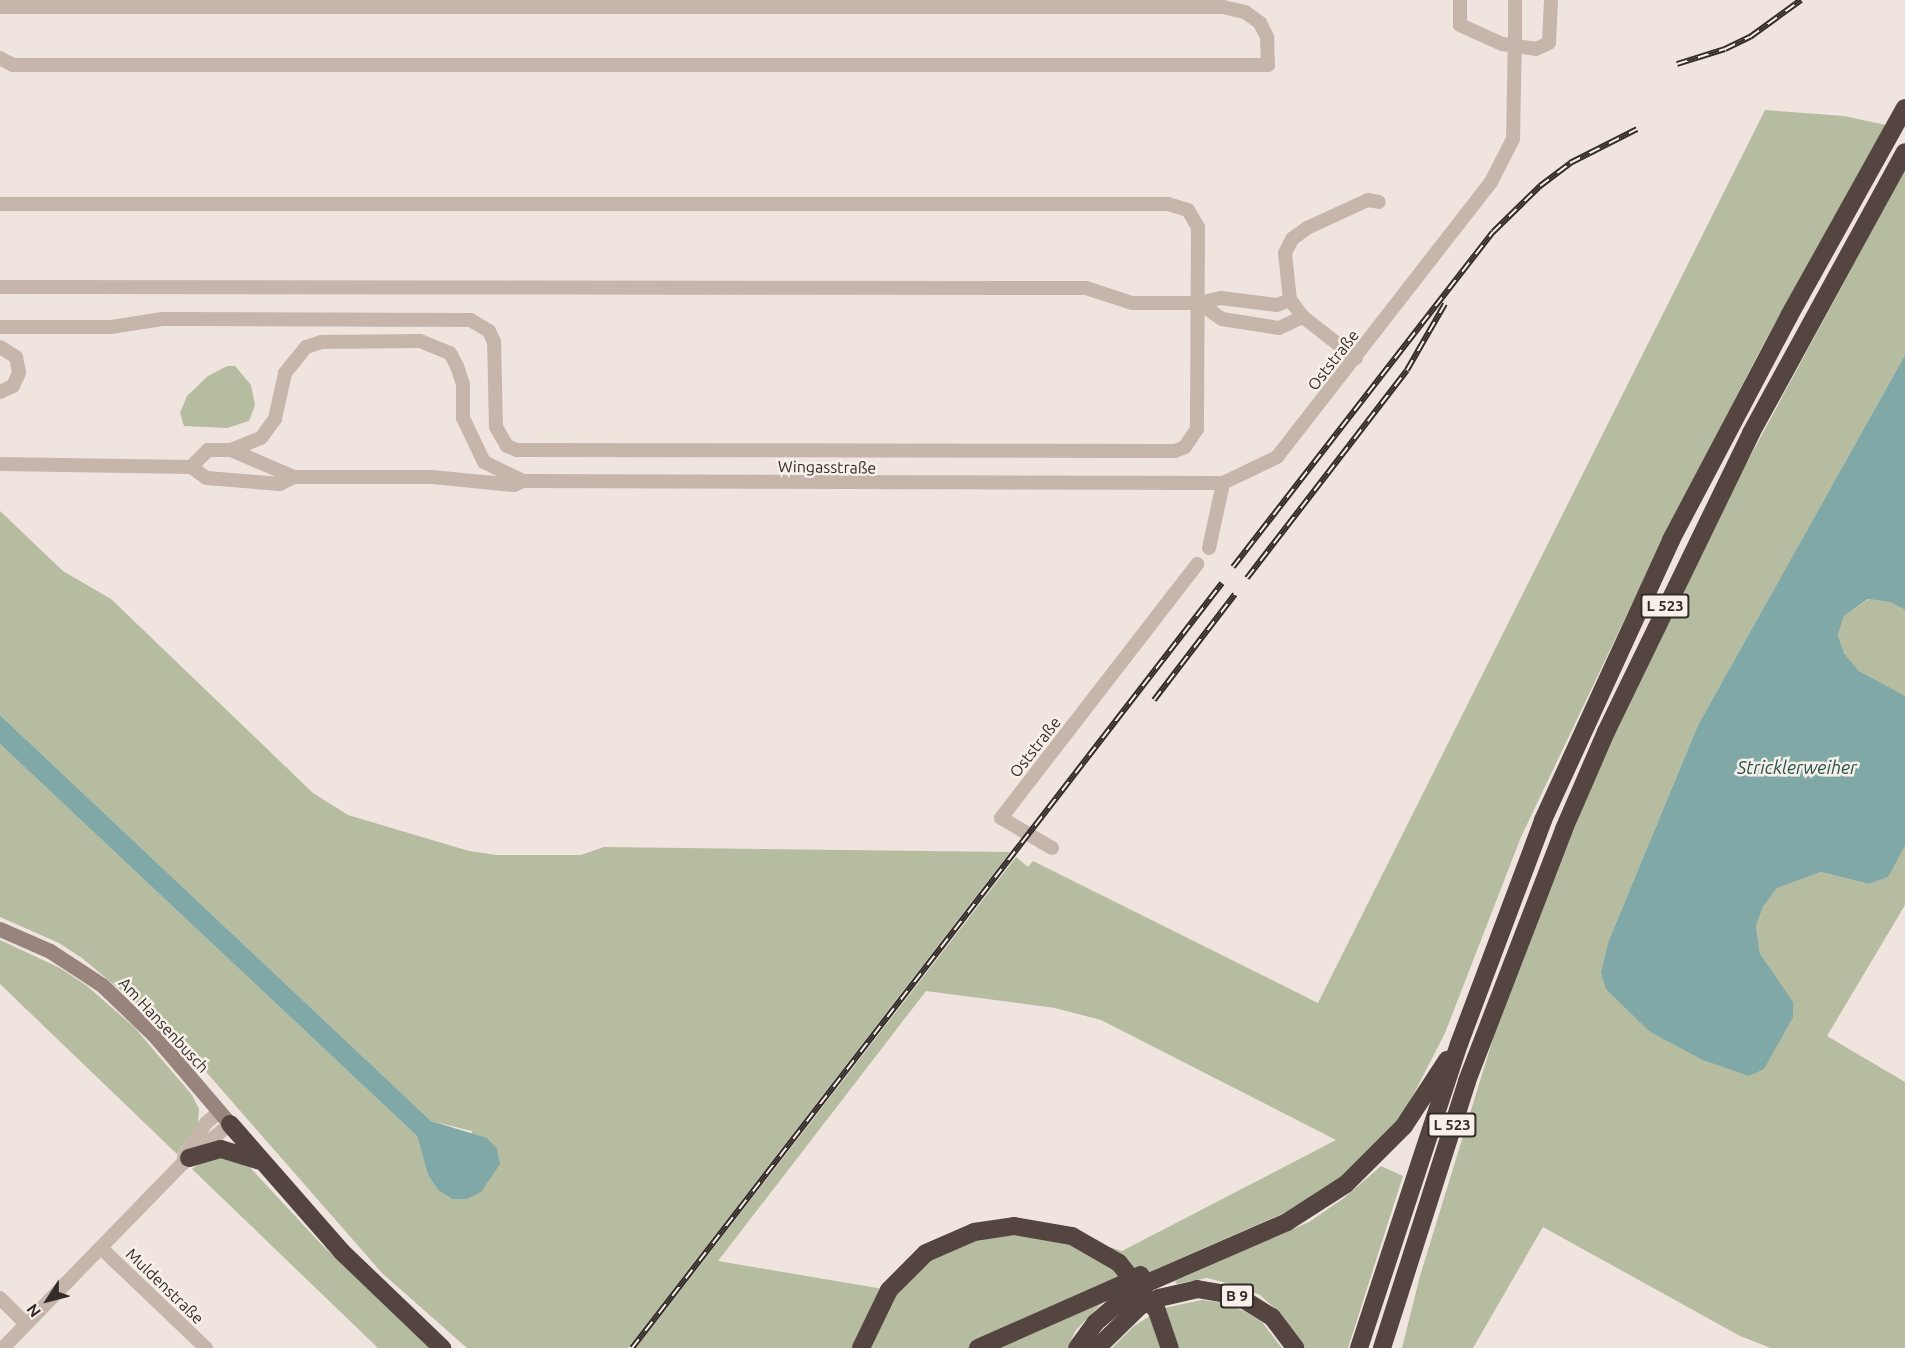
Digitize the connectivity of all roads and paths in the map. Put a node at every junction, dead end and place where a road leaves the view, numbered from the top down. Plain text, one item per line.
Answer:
1 (1460, 0) edge
2 (1515, 0) edge
3 (1551, 0) edge
4 (0, 7) edge
5 (0, 58) edge
6 (1905, 108) edge
7 (1905, 152) edge
8 (1379, 202) dead end
9 (0, 204) edge
10 (0, 287) edge
11 (1290, 300) junction
12 (1199, 303) junction
13 (1303, 317) junction
14 (0, 327) edge
15 (0, 347) edge
16 (1356, 358) junction
17 (0, 392) edge
18 (231, 450) junction
19 (0, 464) edge
20 (191, 467) junction
21 (294, 477) junction
22 (523, 481) junction
23 (1223, 483) junction
24 (1209, 548) dead end
25 (1197, 564) dead end
26 (1052, 848) dead end
27 (0, 929) edge
28 (1459, 1044) junction
29 (224, 1118) junction
30 (260, 1160) junction
31 (185, 1161) junction
32 (101, 1248) junction
33 (1398, 1294) junction
34 (1131, 1295) junction
35 (0, 1299) edge
36 (26, 1324) junction
37 (3, 1348) edge
38 (206, 1348) edge
39 (442, 1348) edge
40 (861, 1348) edge
41 (978, 1348) edge
42 (1077, 1348) edge
43 (1096, 1348) edge
44 (1170, 1348) edge
45 (1295, 1348) edge
46 (1359, 1348) edge
47 (1382, 1348) edge
48 (1393, 1348) edge

1 - 3 street
2 - 16 street, Oststraße, bridge
4 - 5 street
6 - 28 highway, L 523
7 - 33 highway, L 523
8 - 11 street
9 - 12 street
10 - 12 street
11 - 12 street
11 - 13 street
12 - 13 street
12 - 14 street
13 - 16 street
15 - 17 street
16 - 23 street, Oststraße
18 - 20 street
18 - 21 street
18 - 22 street, Wingasstraße
19 - 20 street
20 - 21 street
21 - 22 street
22 - 23 street, Wingasstraße
23 - 24 street
25 - 26 street, Oststraße
27 - 29 street, Am Hansenbusch
28 - 34 highway
28 - 46 highway
29 - 30 highway
29 - 31 street
30 - 31 highway
30 - 39 highway
31 - 32 street
32 - 36 street
32 - 38 street, Muldenstraße
33 - 47 highway
33 - 48 highway
34 - 41 highway
34 - 42 highway
34 - 43 highway, B 9
34 - 45 highway, B 9, bridge
35 - 36 street
36 - 37 street
40 - 44 highway

